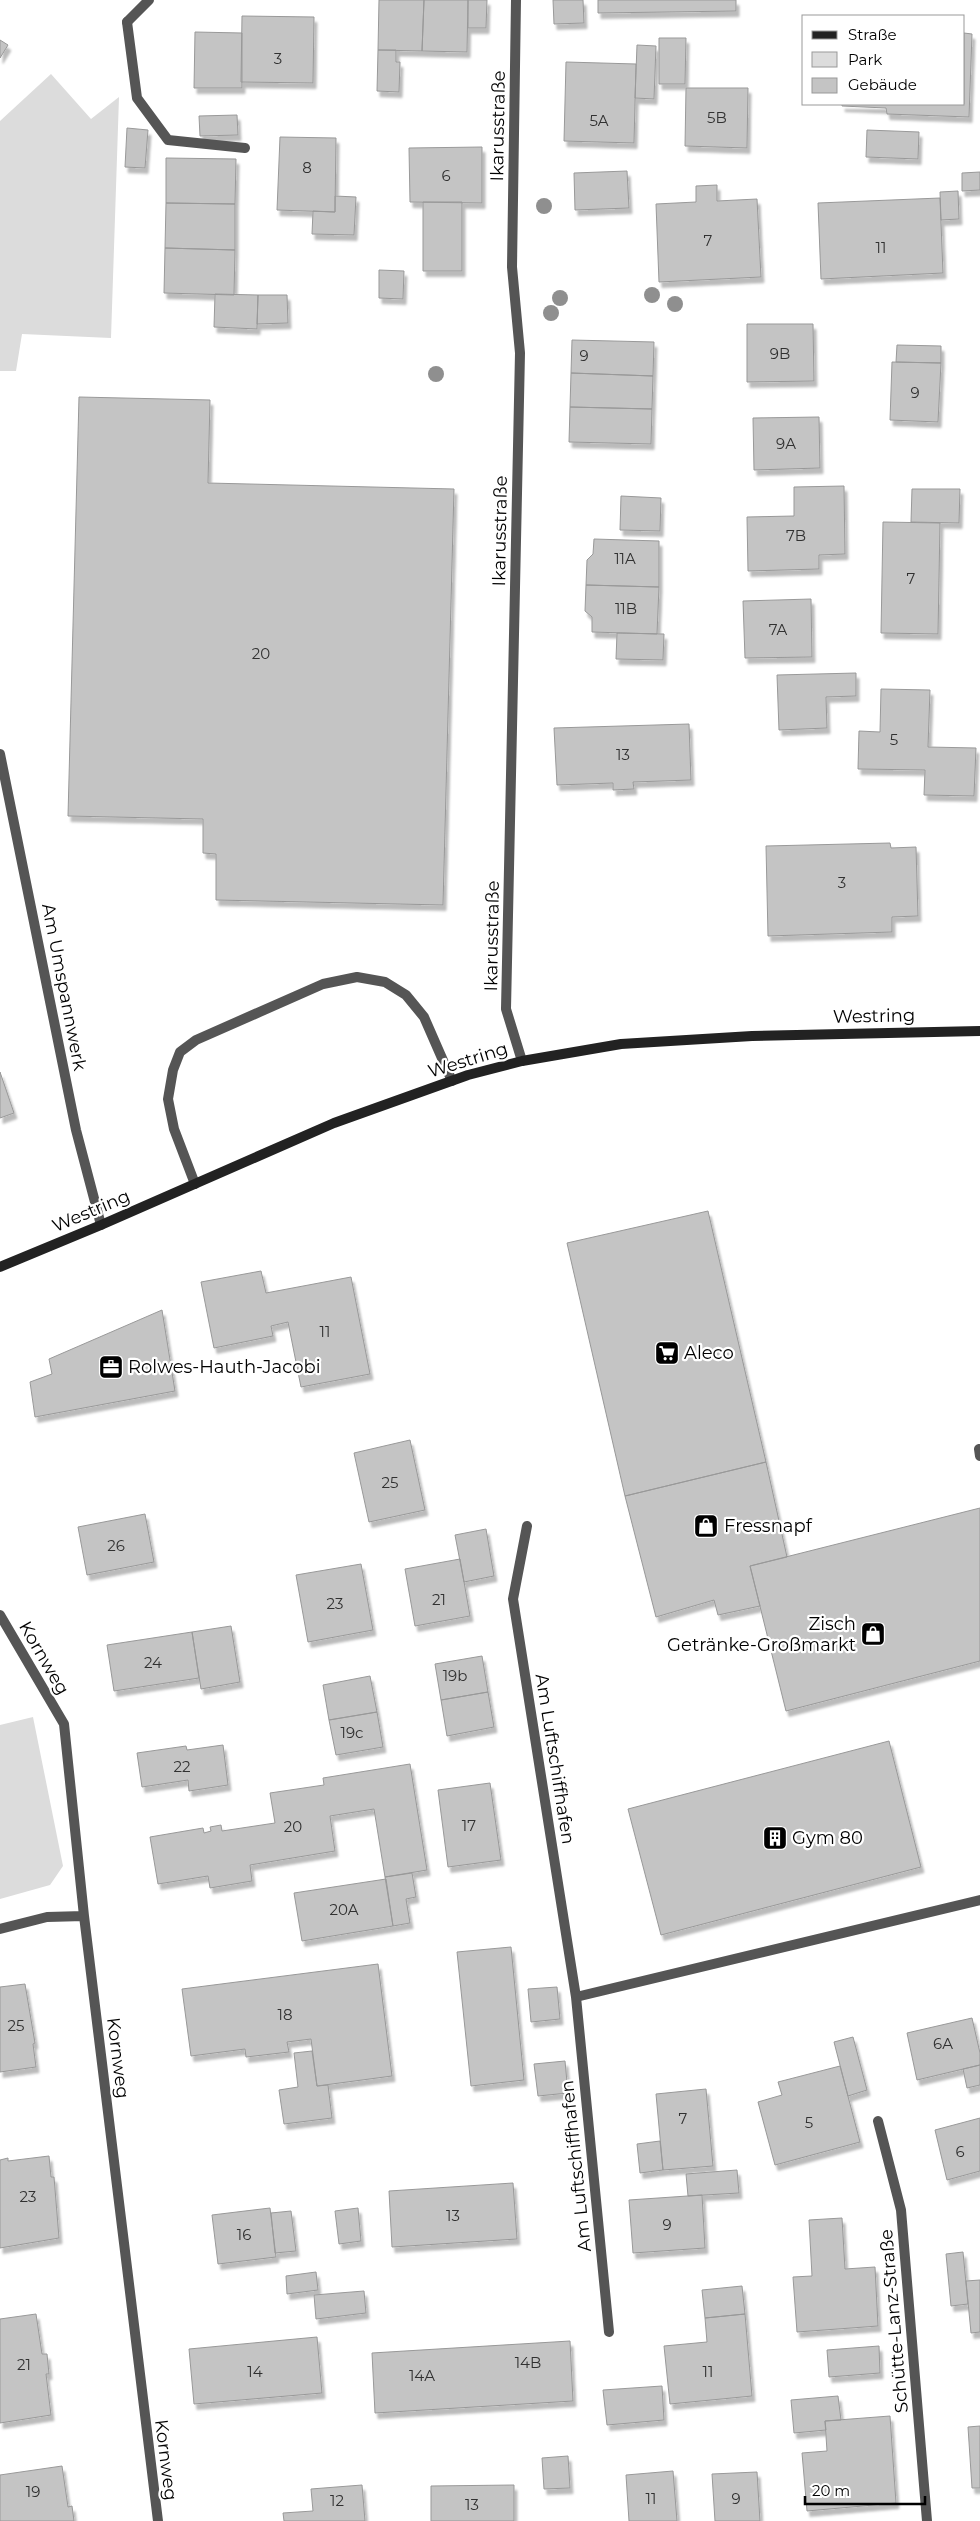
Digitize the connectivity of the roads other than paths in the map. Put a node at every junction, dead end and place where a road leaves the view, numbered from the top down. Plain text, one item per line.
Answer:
1 (149, 0) edge
2 (516, 0) edge
3 (245, 148) dead end
4 (0, 754) edge
5 (980, 1031) edge
6 (522, 1061) junction
7 (452, 1080) junction
8 (194, 1184) junction
9 (101, 1225) junction
10 (0, 1266) edge
11 (527, 1526) dead end
12 (0, 1615) edge
13 (980, 1900) edge
14 (84, 1916) junction
15 (0, 1929) edge
16 (576, 1998) junction
17 (878, 2121) dead end
18 (609, 2332) dead end
19 (158, 2521) edge
20 (928, 2521) edge

1 - 3 street
2 - 6 street, Ikarusstraße
4 - 9 street, Am Umspannwerk
5 - 6 main road, Westring
6 - 7 main road, Westring
7 - 8 main road, Westring
7 - 8 street
8 - 9 main road, Westring
9 - 10 main road, Westring
11 - 16 street, Am Luftschiffhafen
12 - 14 street, Kornweg
13 - 16 street
14 - 15 street
14 - 19 street, Kornweg
16 - 18 street, Am Luftschiffhafen
17 - 20 street, Schütte-Lanz-Straße

